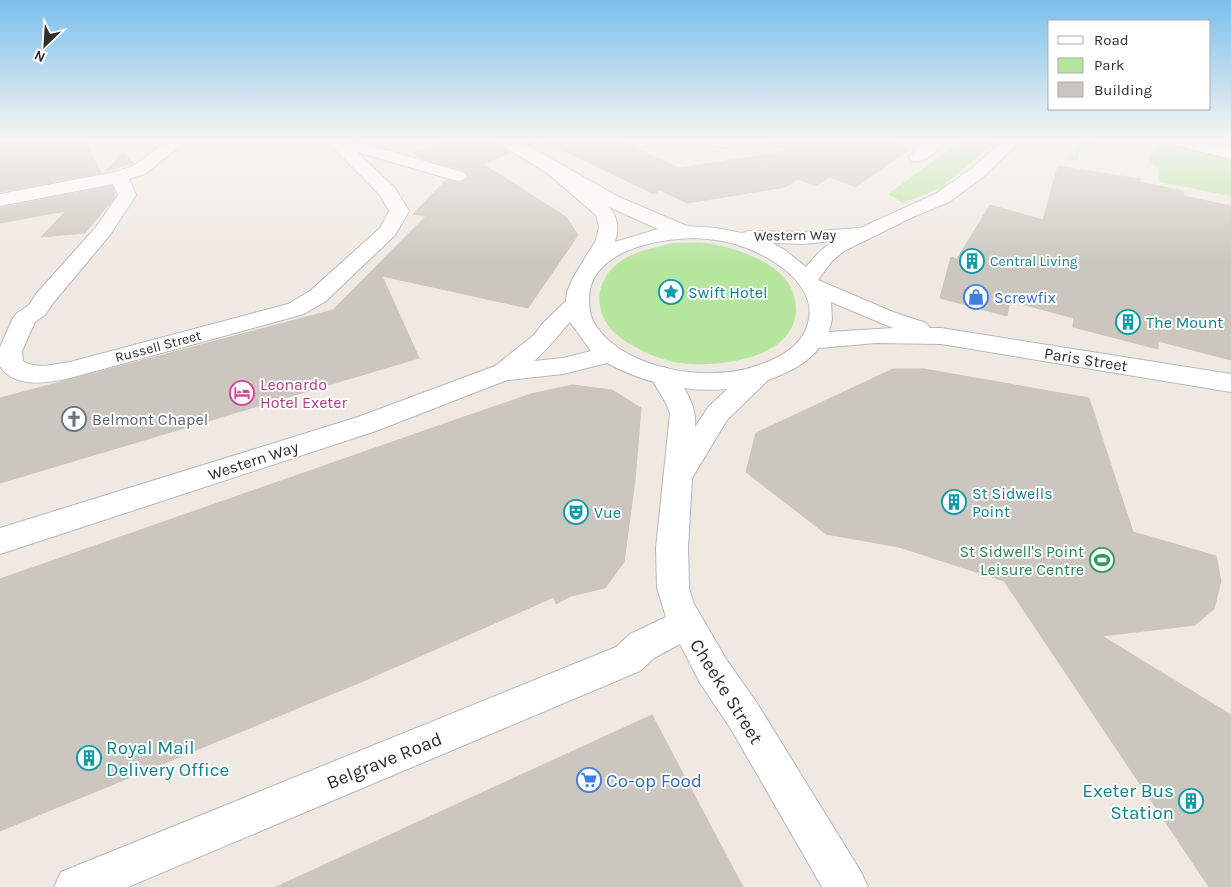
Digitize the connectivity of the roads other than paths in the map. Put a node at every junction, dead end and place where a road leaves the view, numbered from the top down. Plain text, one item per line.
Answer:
1 (101, 180) edge
2 (121, 180) edge
3 (376, 180) edge
4 (566, 180) edge
5 (574, 180) edge
6 (967, 180) edge
7 (0, 200) edge
8 (684, 232) junction
9 (864, 232) junction
10 (725, 236) junction
11 (592, 264) junction
12 (809, 282) junction
13 (577, 303) junction
14 (25, 318) junction
15 (0, 324) edge
16 (941, 336) junction
17 (813, 341) junction
18 (610, 354) junction
19 (504, 372) junction
20 (663, 376) junction
21 (757, 376) junction
22 (1231, 383) edge
23 (679, 476) junction
24 (0, 541) edge
25 (686, 624) junction
26 (76, 887) edge
27 (846, 887) edge

1 - 7 main road
2 - 14 main road, Russell Street
3 - 14 main road, Russell Street
4 - 11 main road
5 - 8 main road
6 - 9 main road, Western Way
8 - 10 main road
8 - 11 main road
9 - 10 main road, Western Way
9 - 12 main road, Western Way
10 - 12 main road
11 - 13 main road
12 - 16 main road, Paris Street
12 - 17 main road
13 - 18 main road
13 - 19 main road, Western Way
14 - 15 main road
16 - 17 main road, Paris Street
16 - 22 main road, Paris Street
17 - 21 main road
18 - 19 main road, Western Way
18 - 20 main road
19 - 24 main road, Western Way
20 - 21 main road
20 - 23 main road, Cheeke Street
21 - 23 main road, Cheeke Street
23 - 25 main road, Cheeke Street
25 - 26 main road, Belgrave Road
25 - 27 main road, Cheeke Street

